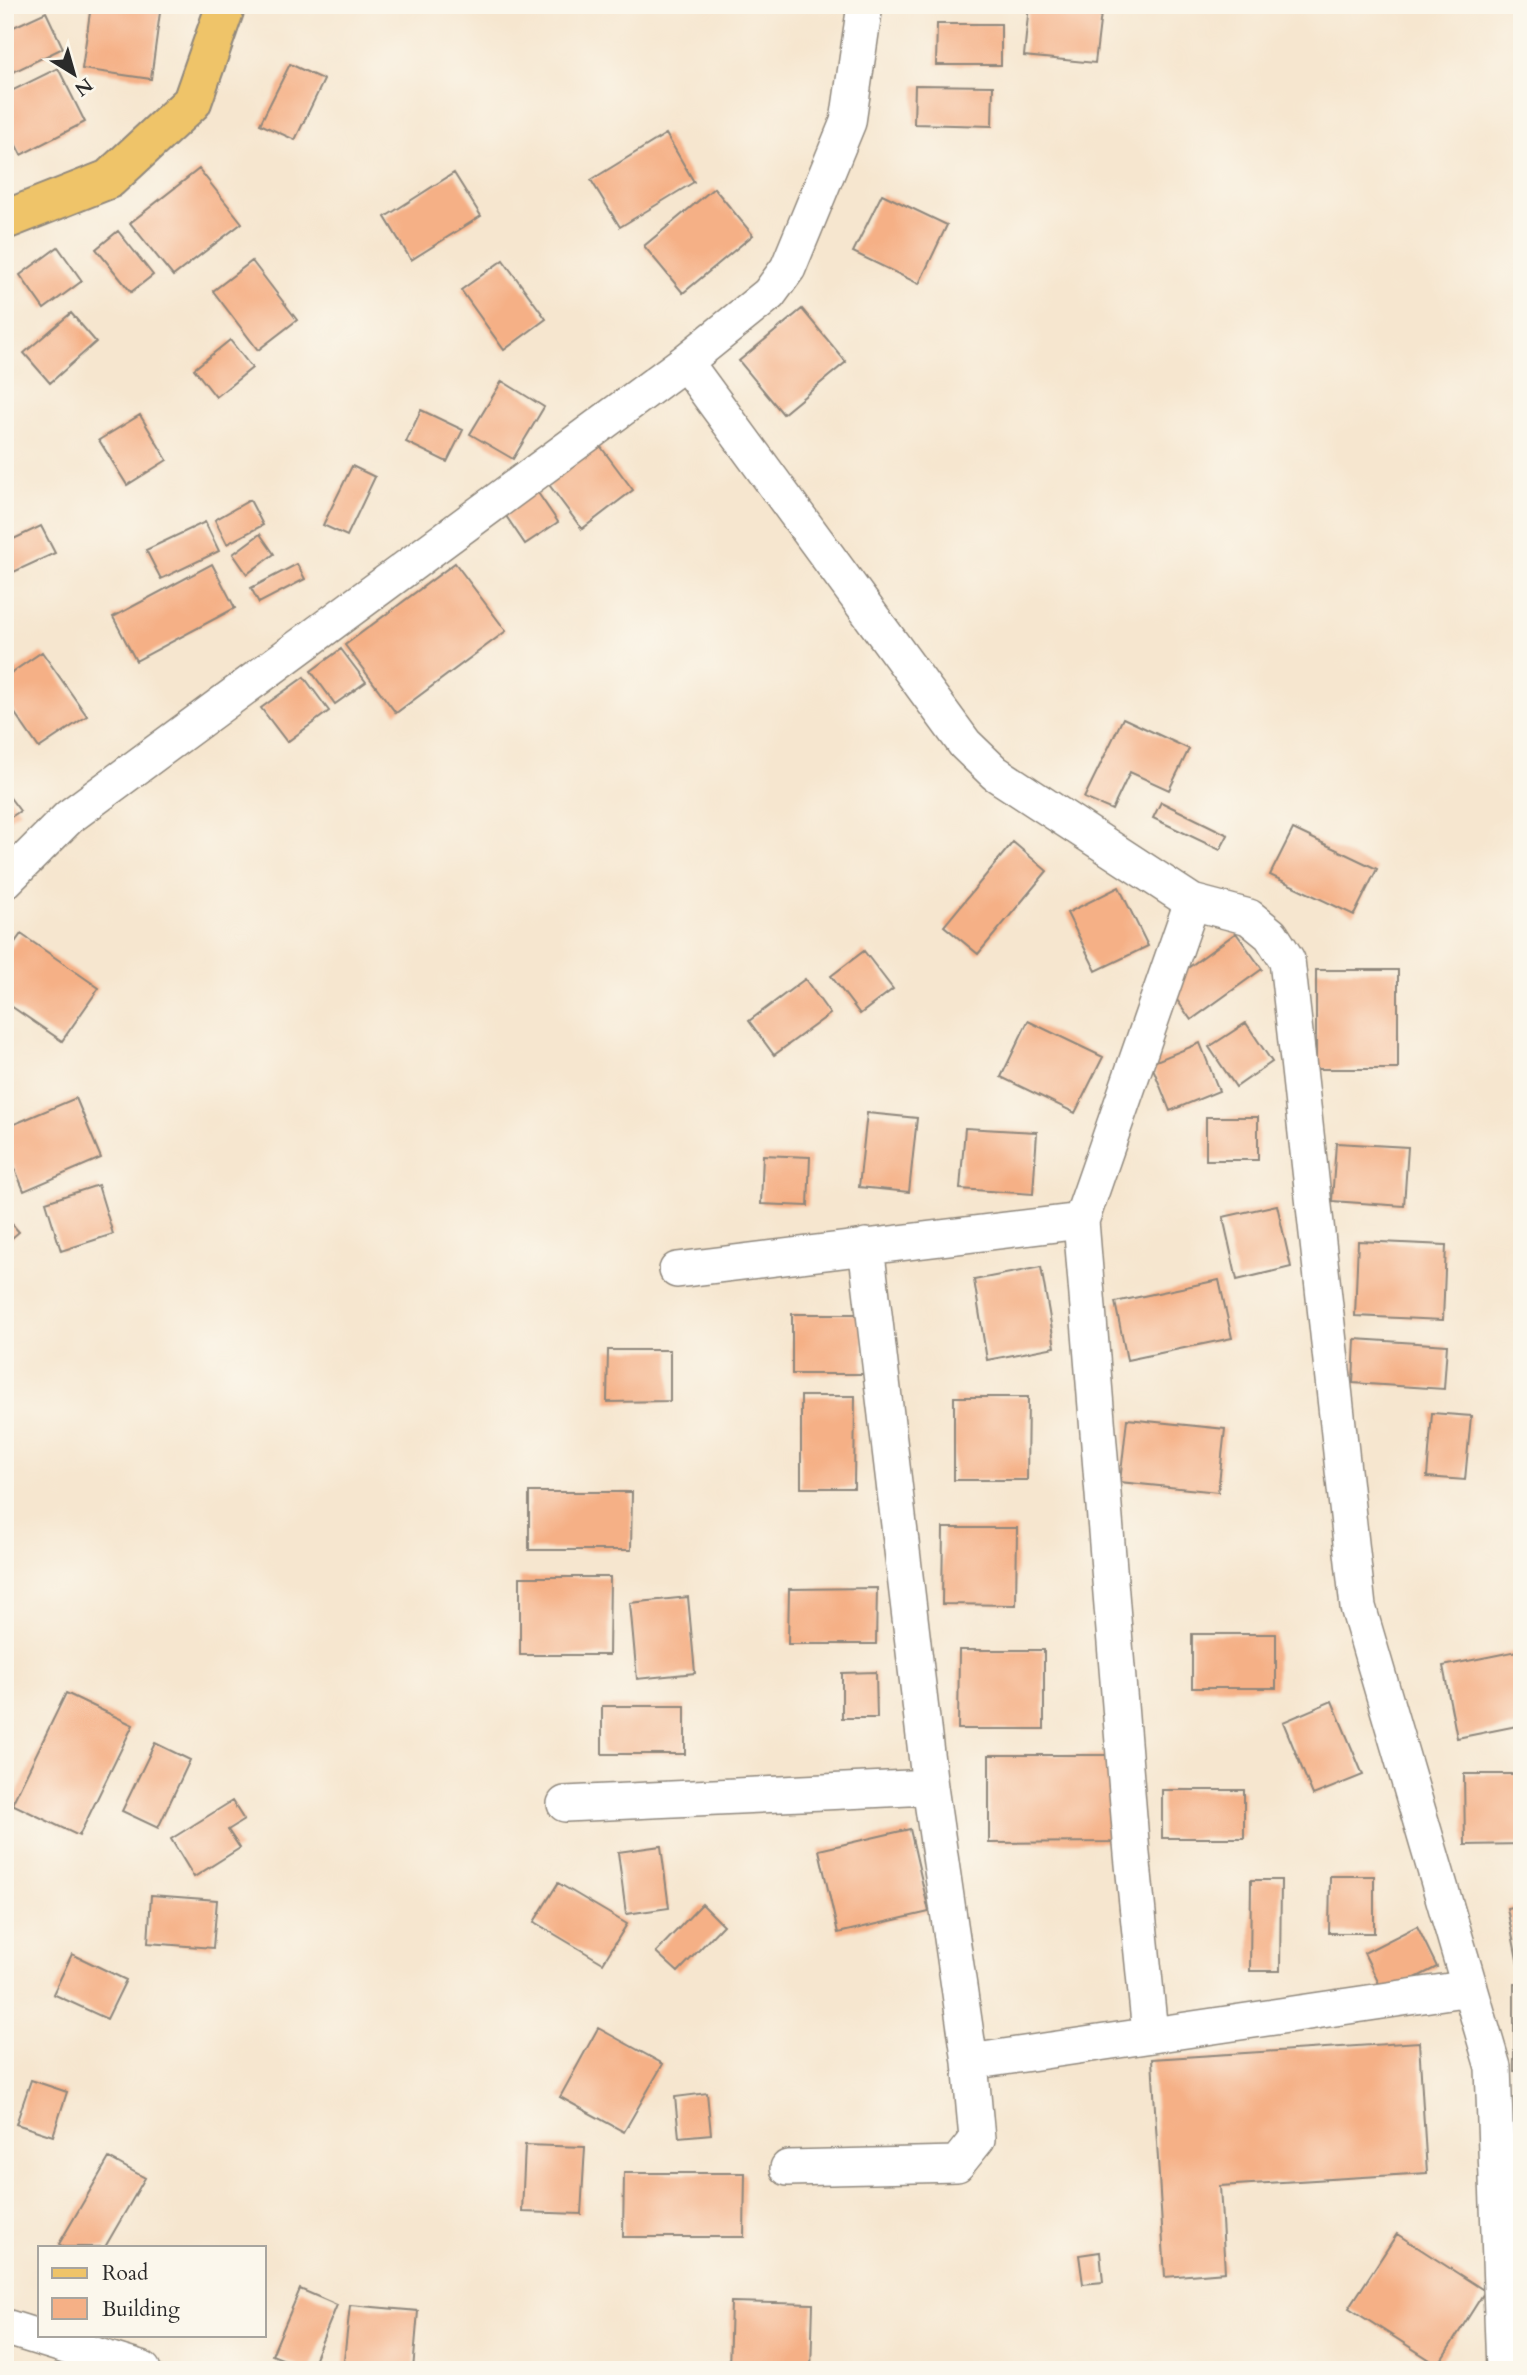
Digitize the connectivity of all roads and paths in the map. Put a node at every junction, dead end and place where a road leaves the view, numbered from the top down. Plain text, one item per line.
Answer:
1 (226, 5) edge
2 (865, 5) edge
3 (5, 220) edge
4 (685, 362) junction
5 (5, 881) edge
6 (1192, 902) junction
7 (1081, 1221) junction
8 (866, 1246) junction
9 (677, 1270) dead end
10 (930, 1787) junction
11 (565, 1804) dead end
12 (1470, 1988) junction
13 (1150, 2033) junction
14 (970, 2062) junction
15 (788, 2168) dead end
16 (5, 2327) edge
17 (143, 2370) edge
18 (1504, 2370) edge

1 - 3 main road
2 - 4 street
4 - 5 street
4 - 6 street
6 - 7 street
6 - 12 street
7 - 8 street
7 - 13 street
8 - 9 street
8 - 10 street
10 - 11 street
10 - 14 street
12 - 13 street
12 - 18 street
13 - 14 street
14 - 15 street
16 - 17 street

